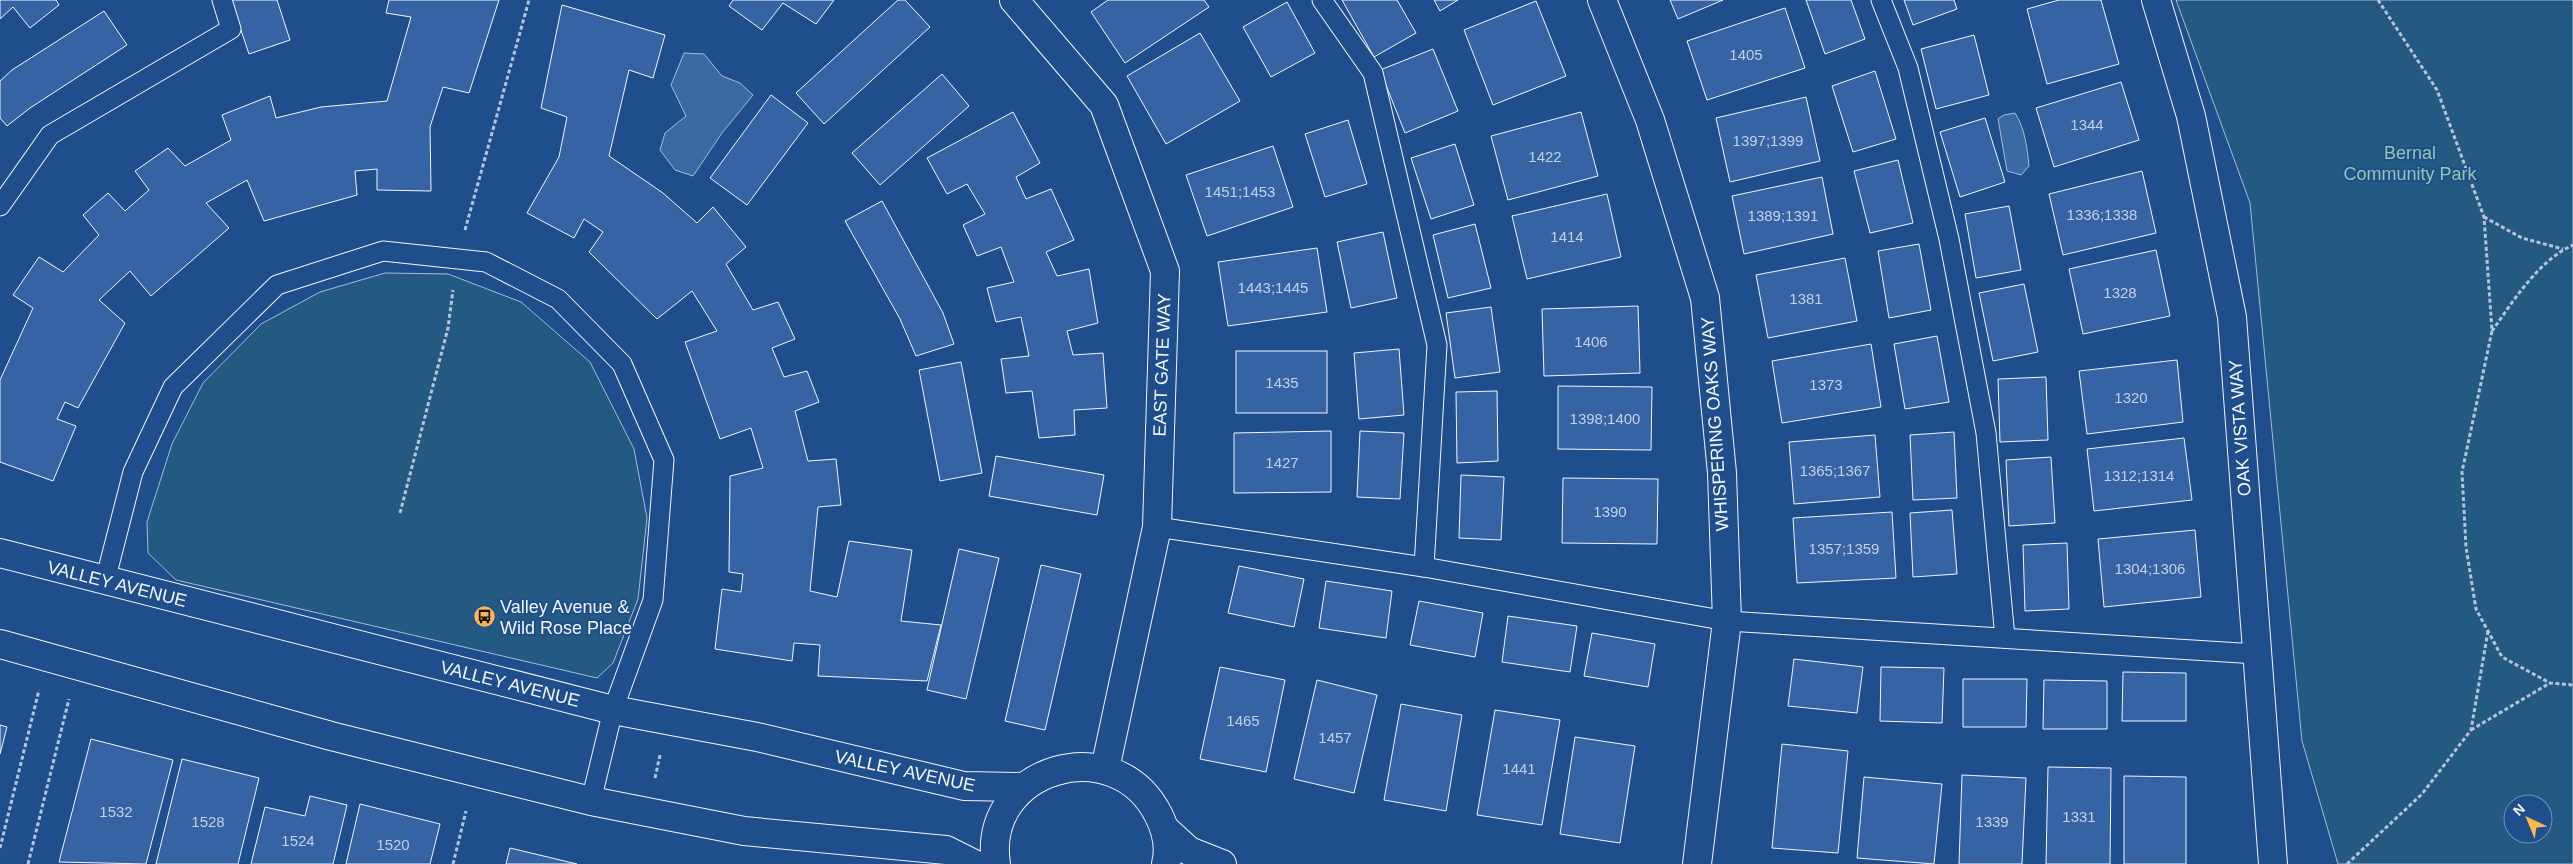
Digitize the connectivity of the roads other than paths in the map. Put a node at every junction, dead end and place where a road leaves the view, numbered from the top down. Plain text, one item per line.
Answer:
1 (222, 0) edge
2 (1014, 0) edge
3 (1322, 0) edge
4 (1602, 0) edge
5 (1881, 0) edge
6 (2156, 0) edge
7 (0, 206) edge
8 (1157, 527) junction
9 (0, 553) edge
10 (1424, 567) junction
11 (105, 581) junction
12 (1727, 621) junction
13 (2005, 638) junction
14 (0, 644) edge
15 (2258, 654) junction
16 (614, 710) junction
17 (1105, 768) junction
18 (1024, 787) junction
19 (591, 801) junction
20 (1165, 828) junction
21 (974, 864) edge
22 (996, 864) edge
23 (1166, 864) edge
24 (1222, 864) edge
25 (1696, 864) edge
26 (2273, 864) edge

1 - 7 lane
2 - 8 street, EAST GATE WAY
3 - 10 lane
4 - 12 street, WHISPERING OAKS WAY
5 - 13 lane
6 - 15 street, OAK VISTA WAY
8 - 10 lane
8 - 17 street, EAST GATE WAY
9 - 11 street, VALLEY AVENUE
10 - 12 lane
11 - 16 street, VALLEY AVENUE
11 - 16 lane
12 - 13 lane
12 - 25 street, WHISPERING OAKS WAY
13 - 15 lane
14 - 19 street
15 - 26 street, OAK VISTA WAY
16 - 18 street, VALLEY AVENUE
16 - 19 lane
17 - 18 street
17 - 20 street
18 - 22 street
19 - 21 street
20 - 23 street
20 - 24 street

